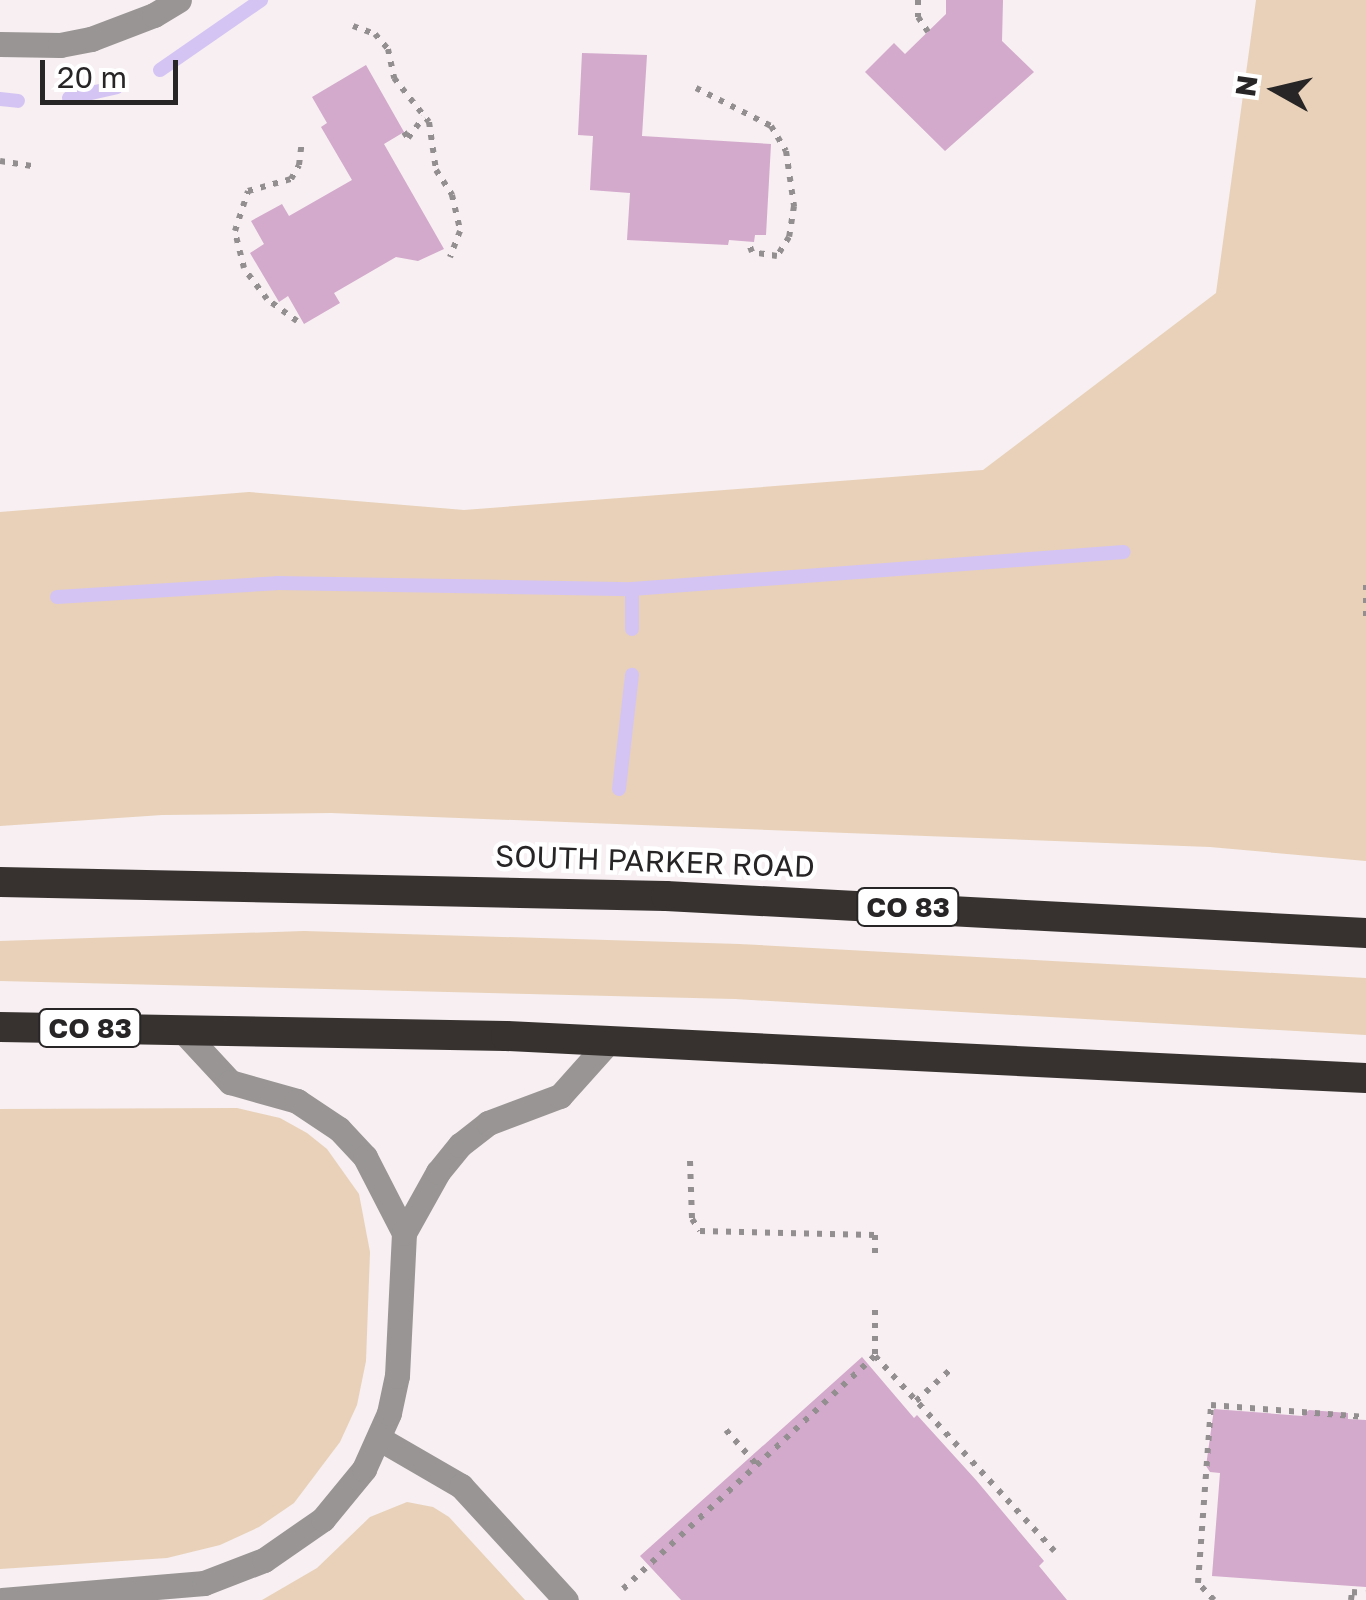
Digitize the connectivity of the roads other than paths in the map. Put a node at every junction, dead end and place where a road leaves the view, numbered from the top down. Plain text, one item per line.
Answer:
1 (180, 0) edge
2 (0, 44) edge
3 (0, 882) edge
4 (1366, 932) edge
5 (0, 1027) edge
6 (180, 1028) junction
7 (610, 1040) junction
8 (1366, 1078) edge
9 (404, 1233) junction
10 (380, 1439) junction
11 (2, 1600) edge
12 (566, 1600) edge

1 - 2 street
3 - 4 highway, SOUTH PARKER ROAD / CO 83
5 - 6 highway, CO 83
6 - 7 highway, CO 83
6 - 9 street
7 - 8 highway, CO 83
7 - 9 street
9 - 10 street
10 - 11 street
10 - 12 street

